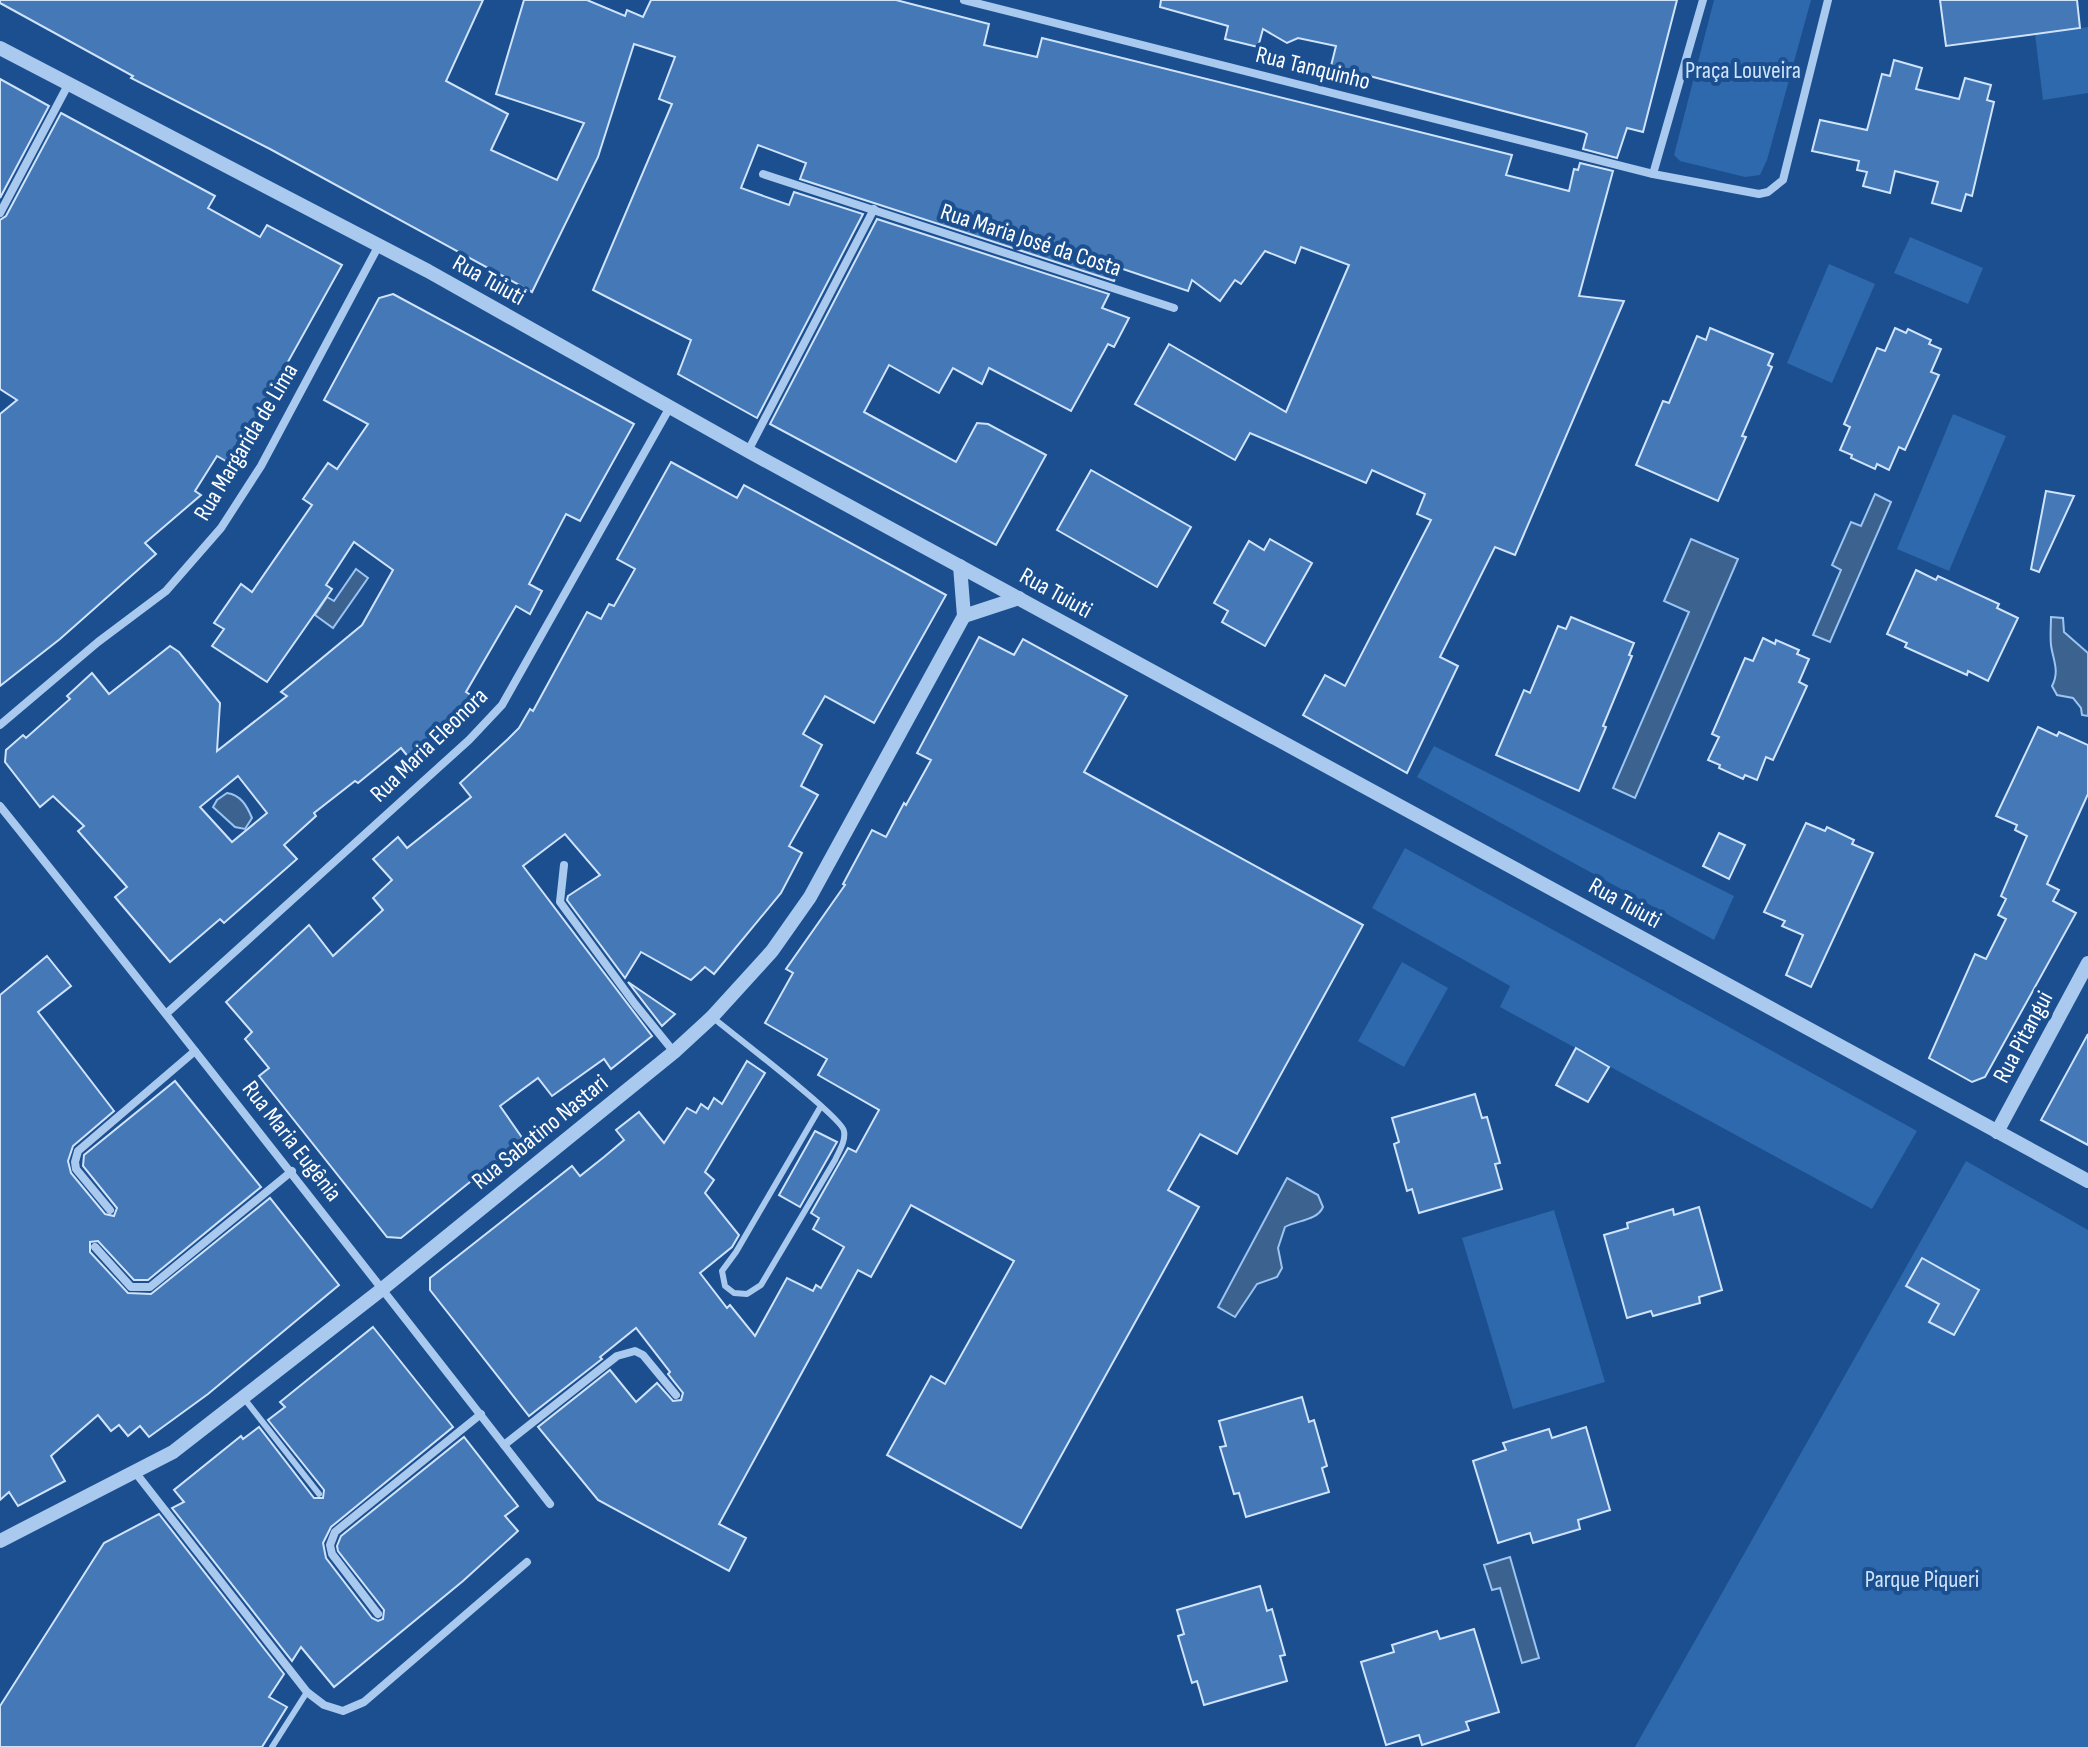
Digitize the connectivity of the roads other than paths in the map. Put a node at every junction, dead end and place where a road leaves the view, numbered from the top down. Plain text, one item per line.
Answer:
1 (964, 0) edge
2 (1703, 0) edge
3 (1828, 0) edge
4 (0, 48) edge
5 (69, 83) junction
6 (763, 174) dead end
7 (1653, 174) junction
8 (874, 209) junction
9 (0, 213) edge
10 (380, 245) junction
11 (1174, 308) dead end
12 (670, 407) junction
13 (748, 451) junction
14 (960, 566) junction
15 (1019, 598) junction
16 (964, 616) junction
17 (0, 725) edge
18 (0, 806) edge
19 (564, 865) dead end
20 (2088, 963) edge
21 (167, 1013) junction
22 (712, 1017) junction
23 (195, 1051) junction
24 (674, 1052) junction
25 (821, 1106) junction
26 (1997, 1132) junction
27 (292, 1171) junction
28 (2088, 1181) edge
29 (110, 1210) dead end
30 (95, 1247) dead end
31 (381, 1290) junction
32 (676, 1395) dead end
33 (243, 1397) junction
34 (481, 1414) junction
35 (504, 1445) junction
36 (135, 1472) junction
37 (319, 1494) dead end
38 (550, 1504) dead end
39 (0, 1541) edge
40 (527, 1562) dead end
41 (378, 1614) dead end
42 (307, 1692) junction
43 (272, 1747) edge

1 - 7 street, Rua Tanquinho
2 - 7 street
3 - 7 street
4 - 5 street, Rua Tuiuti
5 - 9 street
5 - 10 street, Rua Tuiuti
6 - 8 street, Rua Maria José da Costa
8 - 11 street, Rua Maria José da Costa
8 - 13 street
10 - 12 street, Rua Tuiuti
10 - 17 street, Rua Margarida de Lima
12 - 13 street, Rua Tuiuti
12 - 21 street, Rua Maria Eleonora
13 - 14 street, Rua Tuiuti
14 - 15 street, Rua Tuiuti
14 - 16 street
15 - 16 street
15 - 26 street, Rua Tuiuti
16 - 22 street, Rua Sabatino Nastari
18 - 21 street, Rua Maria Eugênia
19 - 24 street
20 - 26 street, Rua Pitangui
21 - 23 street, Rua Maria Eugênia
22 - 24 street, Rua Sabatino Nastari
22 - 25 lane
23 - 27 street, Rua Maria Eugênia
23 - 29 street
24 - 31 street, Rua Sabatino Nastari
25 - 25 lane
26 - 28 street, Rua Tuiuti
27 - 30 street
27 - 31 street, Rua Maria Eugênia
31 - 33 street, Rua Sabatino Nastari
31 - 34 street, Rua Maria Eugênia
32 - 35 street
33 - 36 street, Rua Sabatino Nastari
33 - 37 lane
34 - 35 street, Rua Maria Eugênia
34 - 41 street
35 - 38 street, Rua Maria Eugênia
36 - 39 street, Rua Sabatino Nastari
36 - 42 street
40 - 42 street
42 - 43 lane

